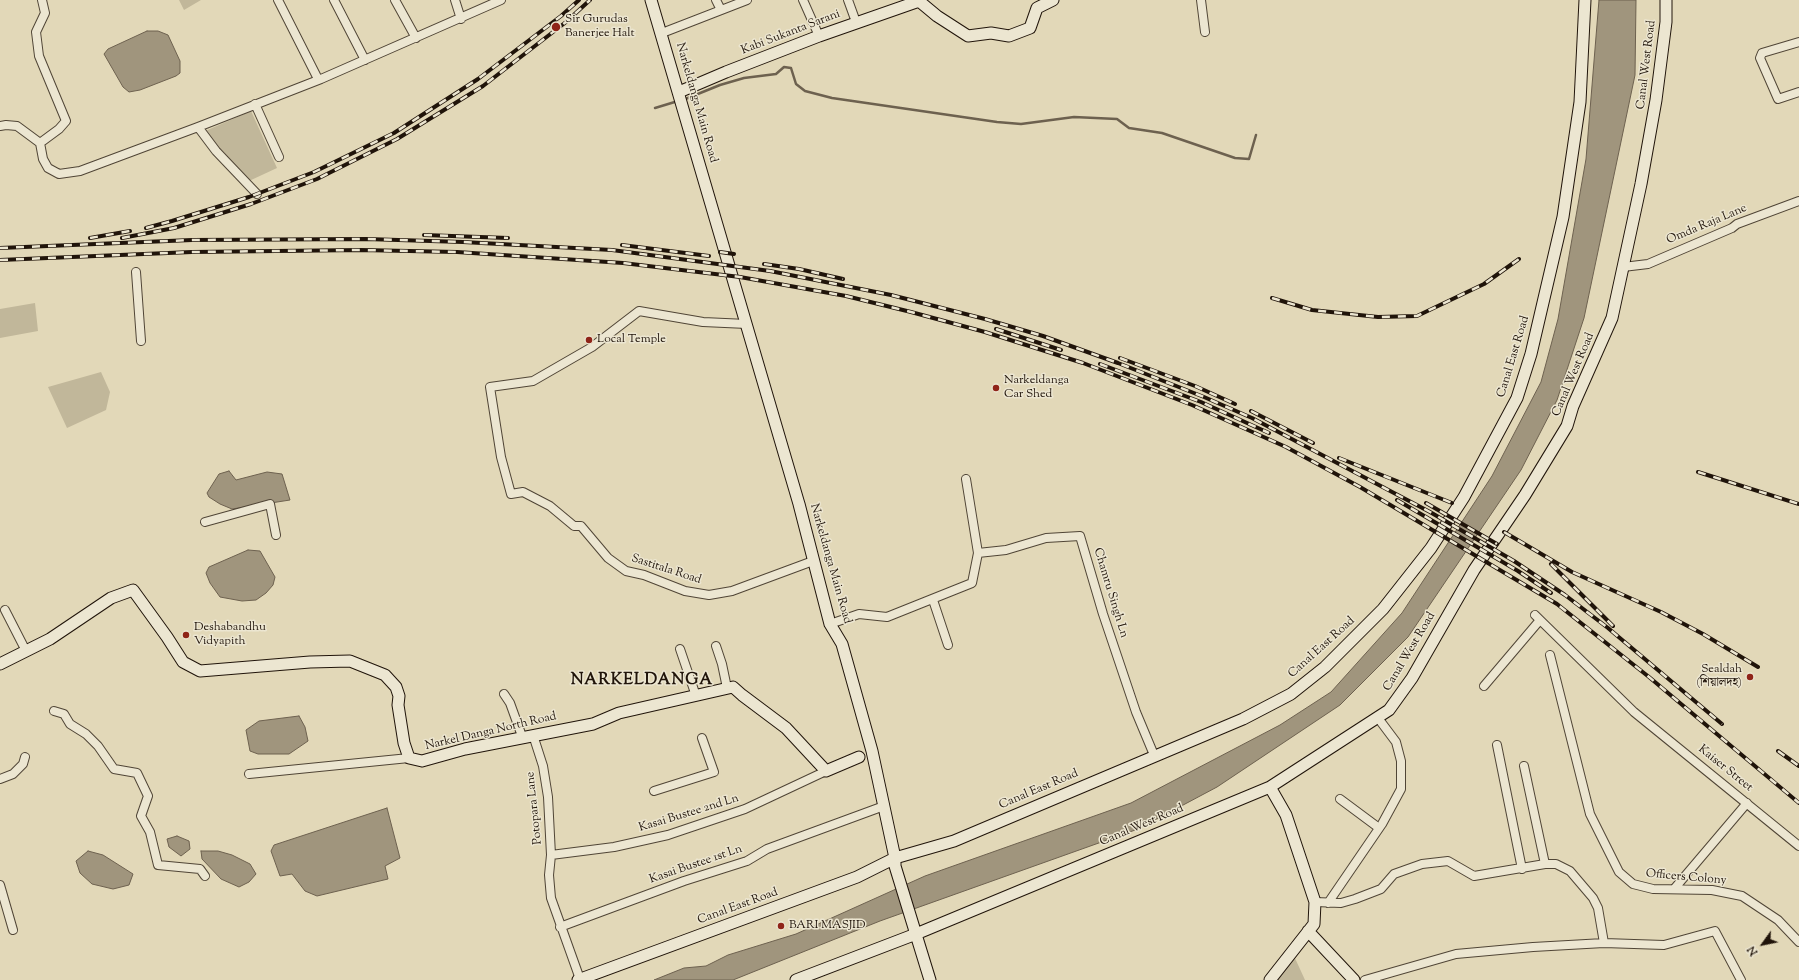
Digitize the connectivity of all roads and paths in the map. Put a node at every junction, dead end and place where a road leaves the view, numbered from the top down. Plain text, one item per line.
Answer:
1 (42, 0) edge
2 (278, 0) edge
3 (334, 0) edge
4 (395, 0) edge
5 (454, 0) edge
6 (501, 0) edge
7 (651, 0) edge
8 (716, 0) edge
9 (747, 0) edge
10 (803, 0) edge
11 (848, 0) edge
12 (1053, 0) edge
13 (1201, 0) edge
14 (1585, 0) edge
15 (1666, 0) edge
16 (919, 1) edge
17 (721, 10) junction
18 (461, 19) junction
19 (856, 22) junction
20 (1206, 32) dead end
21 (662, 33) junction
22 (819, 36) junction
23 (416, 38) junction
24 (1799, 42) edge
25 (365, 60) junction
26 (318, 80) junction
27 (679, 92) junction
28 (1799, 92) edge
29 (256, 104) junction
30 (0, 126) edge
31 (198, 128) junction
32 (40, 143) junction
33 (279, 157) dead end
34 (256, 194) dead end
35 (1799, 201) edge
36 (1623, 267) junction
37 (136, 272) dead end
38 (747, 324) junction
39 (141, 341) dead end
40 (966, 479) dead end
41 (205, 522) dead end
42 (276, 535) dead end
43 (978, 553) junction
44 (813, 561) junction
45 (933, 600) junction
46 (5, 610) dead end
47 (830, 624) junction
48 (948, 645) dead end
49 (716, 646) dead end
50 (680, 649) dead end
51 (26, 651) junction
52 (1550, 655) dead end
53 (0, 664) edge
54 (1484, 686) dead end
55 (727, 688) junction
56 (504, 694) dead end
57 (696, 696) junction
58 (54, 711) dead end
59 (1378, 718) junction
60 (528, 737) junction
61 (702, 738) dead end
62 (1497, 745) dead end
63 (1154, 755) junction
64 (25, 757) dead end
65 (859, 757) dead end
66 (409, 758) junction
67 (1524, 766) dead end
68 (826, 772) junction
69 (250, 774) dead end
70 (0, 779) edge
71 (1270, 787) junction
72 (654, 791) dead end
73 (1340, 798) dead end
74 (1747, 803) junction
75 (884, 806) junction
76 (1379, 828) junction
77 (1799, 846) edge
78 (551, 855) junction
79 (895, 862) junction
80 (1545, 864) junction
81 (1522, 869) junction
82 (205, 876) dead end
83 (0, 885) edge
84 (1674, 890) junction
85 (1315, 902) junction
86 (1328, 903) junction
87 (560, 927) junction
88 (13, 930) dead end
89 (1308, 931) junction
90 (916, 934) junction
91 (1799, 942) edge
92 (1604, 943) junction
93 (579, 980) edge
94 (796, 980) edge
95 (930, 980) edge
96 (1270, 980) edge
97 (1354, 980) edge
98 (1365, 980) edge
99 (1741, 980) edge

1 - 32 street
2 - 26 street
3 - 25 street
4 - 23 street
5 - 18 street
6 - 18 street
7 - 21 street, Narkeldanga Main Road
8 - 17 street
9 - 17 street
10 - 22 street
11 - 19 street
12 - 16 street, Kabi Sukanta Sarani
13 - 20 street
14 - 63 street, Canal East Road
15 - 36 street, Canal West Road
16 - 19 street, Kabi Sukanta Sarani
17 - 21 street
18 - 23 street
19 - 22 street, Kabi Sukanta Sarani
21 - 27 street, Narkeldanga Main Road
22 - 27 street, Kabi Sukanta Sarani
23 - 25 street
24 - 28 street
25 - 26 street
26 - 29 street
27 - 38 street, Narkeldanga Main Road
29 - 31 street
29 - 33 street
30 - 32 street
31 - 32 street
31 - 34 street
35 - 36 street, Omda Raja Lane
36 - 59 street, Canal West Road
37 - 39 street
38 - 44 street, Narkeldanga Main Road
38 - 44 street, Sastitala Road
40 - 43 street
41 - 42 street
43 - 45 street
43 - 63 street, Chamru Singh Ln
44 - 47 street, Narkeldanga Main Road
45 - 47 street
45 - 48 street
46 - 51 street
47 - 75 street, Narkeldanga Main Road
49 - 55 street
50 - 57 street
51 - 53 street
51 - 66 street
52 - 84 street, Officers Colony
54 - 74 street, Kaiser Street
55 - 57 street, Narkel Danga North Road
55 - 68 street
56 - 60 street, Potopara Lane
57 - 60 street, Narkel Danga North Road
58 - 82 street
59 - 71 street, Canal West Road
59 - 76 street
60 - 66 street, Narkel Danga North Road
60 - 78 street, Potopara Lane
61 - 72 street
62 - 81 street
63 - 79 street, Canal East Road
64 - 70 street
65 - 68 street
66 - 69 street
67 - 80 street
68 - 78 street, Kasai Bustee 2nd Ln
71 - 85 street
71 - 90 street, Canal West Road
73 - 76 street
74 - 77 street, Kaiser Street
74 - 84 street
75 - 79 street, Narkeldanga Main Road
75 - 87 street, Kasai Bustee 1st Ln
76 - 86 street
78 - 87 street, Potopara Lane
79 - 90 street, Narkeldanga Main Road
79 - 93 street, Canal East Road
80 - 81 street
80 - 92 street
81 - 86 street
83 - 88 street
84 - 91 street, Officers Colony
85 - 86 street
85 - 89 street
87 - 93 street
89 - 96 street
89 - 97 street
90 - 94 street, Canal West Road
90 - 95 street
92 - 98 street
92 - 99 street

